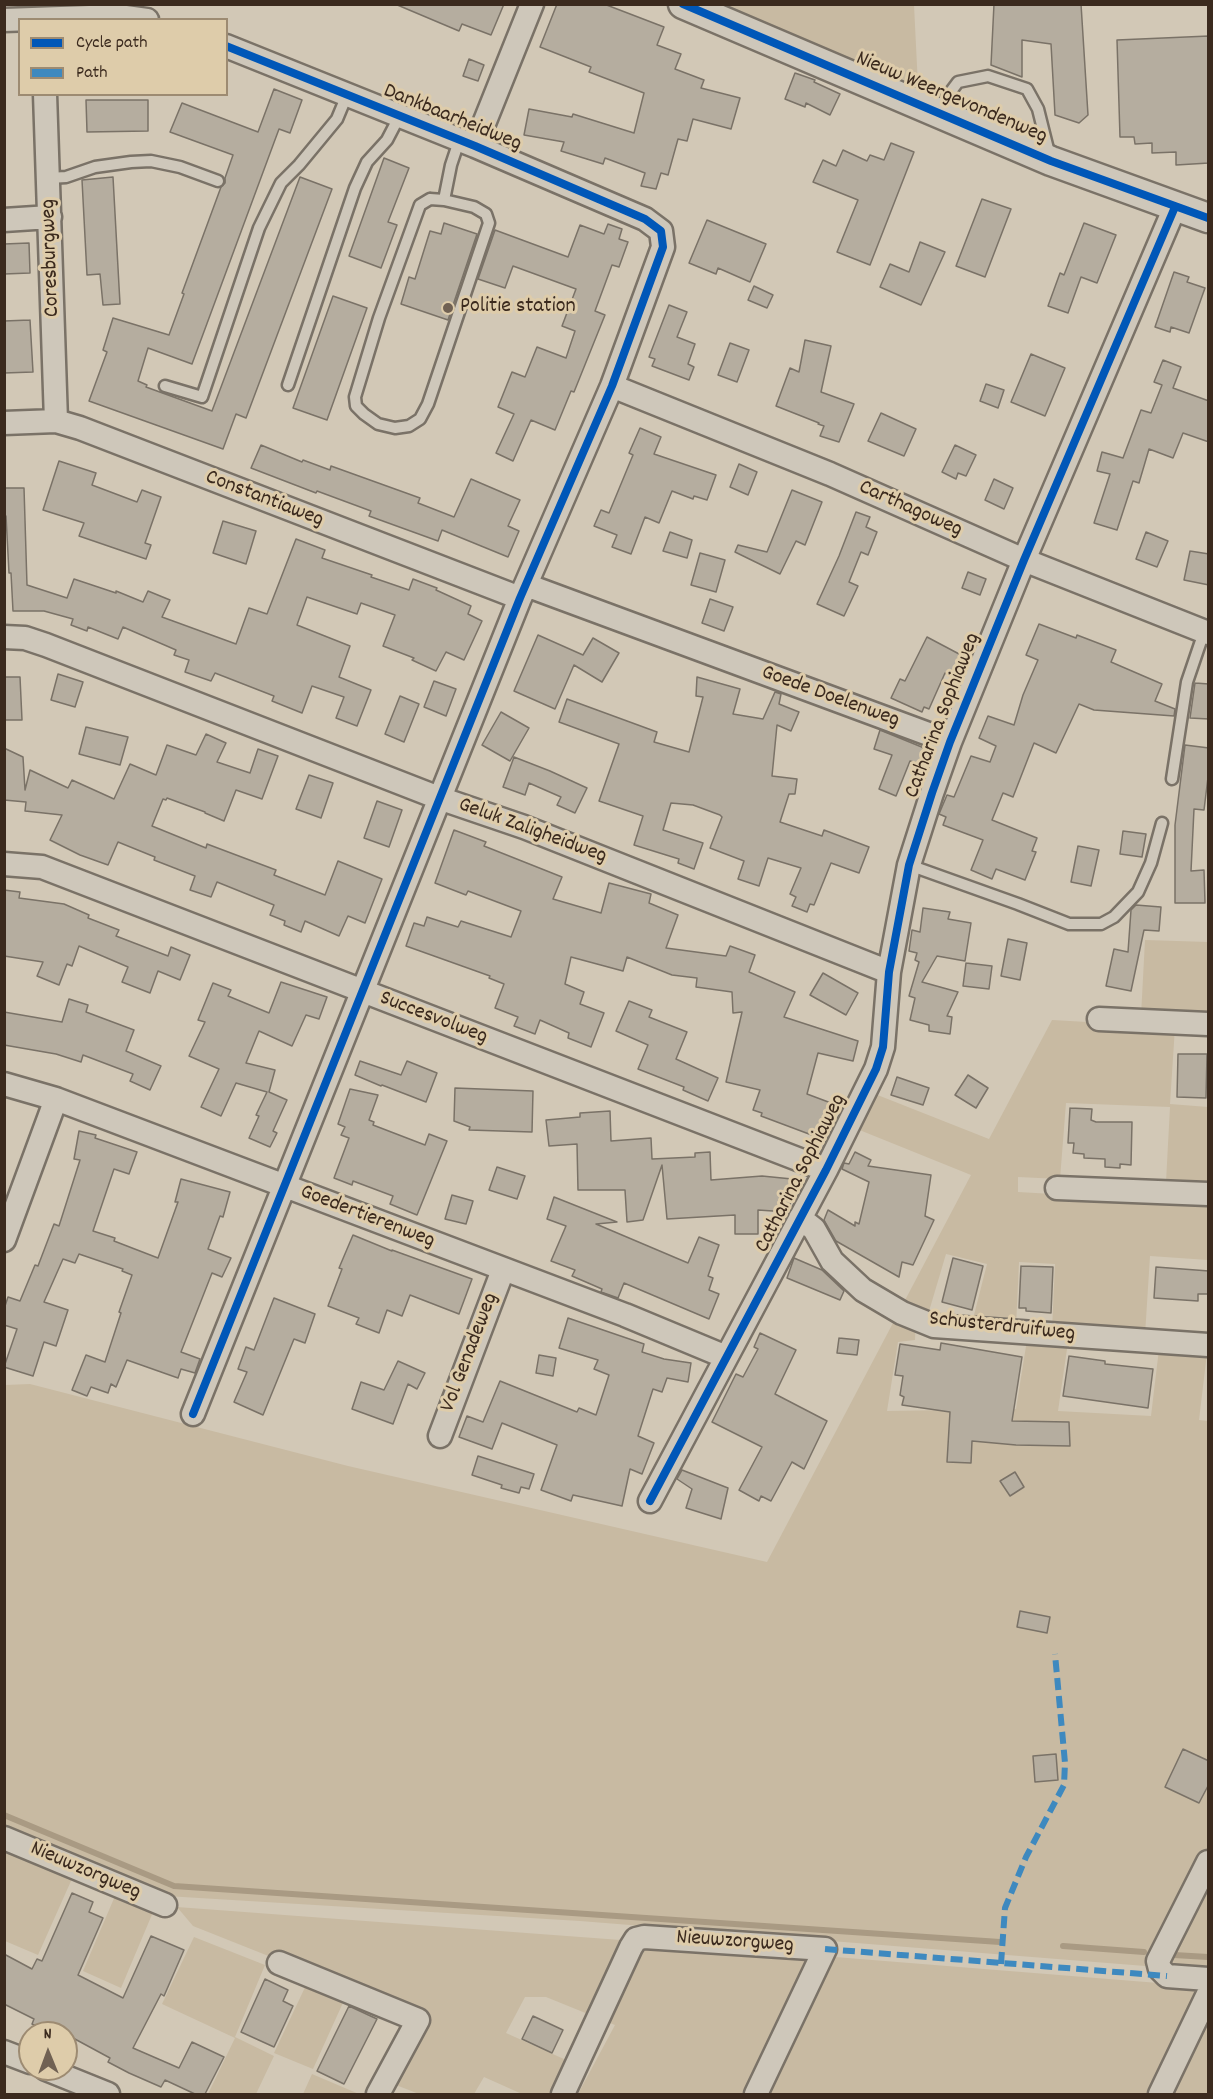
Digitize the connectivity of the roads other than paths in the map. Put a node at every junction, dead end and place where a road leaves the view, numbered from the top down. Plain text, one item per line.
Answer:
1 (532, 4) edge
2 (683, 4) edge
3 (42, 14) edge
4 (132, 18) edge
5 (4, 20) edge
6 (228, 47) edge
7 (347, 95) junction
8 (45, 96) edge
9 (935, 113) junction
10 (399, 117) junction
11 (467, 144) junction
12 (1051, 161) junction
13 (49, 178) junction
14 (218, 181) dead end
15 (444, 200) junction
16 (1175, 207) junction
17 (50, 217) junction
18 (1209, 218) edge
19 (4, 220) edge
20 (288, 385) dead end
21 (165, 386) dead end
22 (612, 386) junction
23 (56, 421) junction
24 (4, 423) edge
25 (1024, 560) junction
26 (523, 592) junction
27 (1206, 632) edge
28 (4, 637) edge
29 (743, 666) joint
30 (950, 742) junction
31 (1172, 779) dead end
32 (439, 798) junction
33 (1162, 823) dead end
34 (4, 864) edge
35 (909, 865) junction
36 (889, 972) junction
37 (362, 992) junction
38 (1099, 1019) dead end
39 (1209, 1024) edge
40 (4, 1084) edge
41 (56, 1099) junction
42 (826, 1170) junction
43 (284, 1186) junction
44 (1057, 1188) dead end
45 (1209, 1194) edge
46 (801, 1218) junction
47 (4, 1240) edge
48 (503, 1270) junction
49 (1209, 1345) edge
50 (726, 1358) junction
51 (193, 1414) dead end
52 (440, 1436) dead end
53 (650, 1501) dead end
54 (4, 1838) edge
55 (1209, 1863) edge
56 (165, 1905) dead end
57 (279, 1963) dead end
58 (1209, 1979) edge
59 (1209, 1994) edge
60 (76, 2081) edge
61 (108, 2094) edge
62 (378, 2094) edge
63 (562, 2094) edge
64 (756, 2094) edge
65 (1160, 2094) edge

1 - 11 street
2 - 9 street, Nieuw Weergevondenweg
3 - 4 street
3 - 5 street
6 - 7 street, Dankbaarheidweg
7 - 10 street, Dankbaarheidweg
7 - 21 lane
8 - 13 street, Coresburgweg
9 - 12 street, Nieuw Weergevondenweg
9 - 12 lane
10 - 11 street, Dankbaarheidweg
10 - 20 lane
11 - 15 lane
11 - 22 street, Dankbaarheidweg
12 - 16 street, Nieuw Weergevondenweg
13 - 14 lane
13 - 17 street, Coresburgweg
15 - 15 lane
16 - 18 street, Nieuw Weergevondenweg
16 - 25 street, Catharina Sophiaweg
17 - 19 street
17 - 23 street, Coresburgweg
22 - 25 street, Carthagoweg
22 - 26 street
23 - 24 street, Constantiaweg
23 - 26 street, Constantiaweg
25 - 27 street, Carthagoweg
25 - 30 street, Catharina Sophiaweg
26 - 29 street, Constantiaweg
26 - 32 street
27 - 31 lane
28 - 32 street, Geluk Zaligheidweg
29 - 30 street, Goede Doelenweg
30 - 35 street, Catharina Sophiaweg
32 - 36 street, Geluk Zaligheidweg
32 - 37 street
33 - 35 lane
34 - 37 street, Succesvolweg
35 - 36 street, Catharina Sophiaweg
36 - 42 street, Catharina Sophiaweg
37 - 42 street, Succesvolweg
37 - 43 street
38 - 39 street
40 - 41 street, Goedertierenweg
41 - 43 street, Goedertierenweg
41 - 47 street
42 - 46 street, Catharina Sophiaweg
43 - 48 street, Goedertierenweg
43 - 51 street
44 - 45 street
46 - 49 street, Schusterdruifweg
46 - 50 street, Catharina Sophiaweg
48 - 50 street, Goedertierenweg
48 - 52 street, Vol Genadeweg
50 - 53 street, Catharina Sophiaweg
54 - 56 street, Nieuwzorgweg
55 - 58 street
57 - 62 street
59 - 65 street
60 - 61 street
63 - 64 street, Nieuwzorgweg

